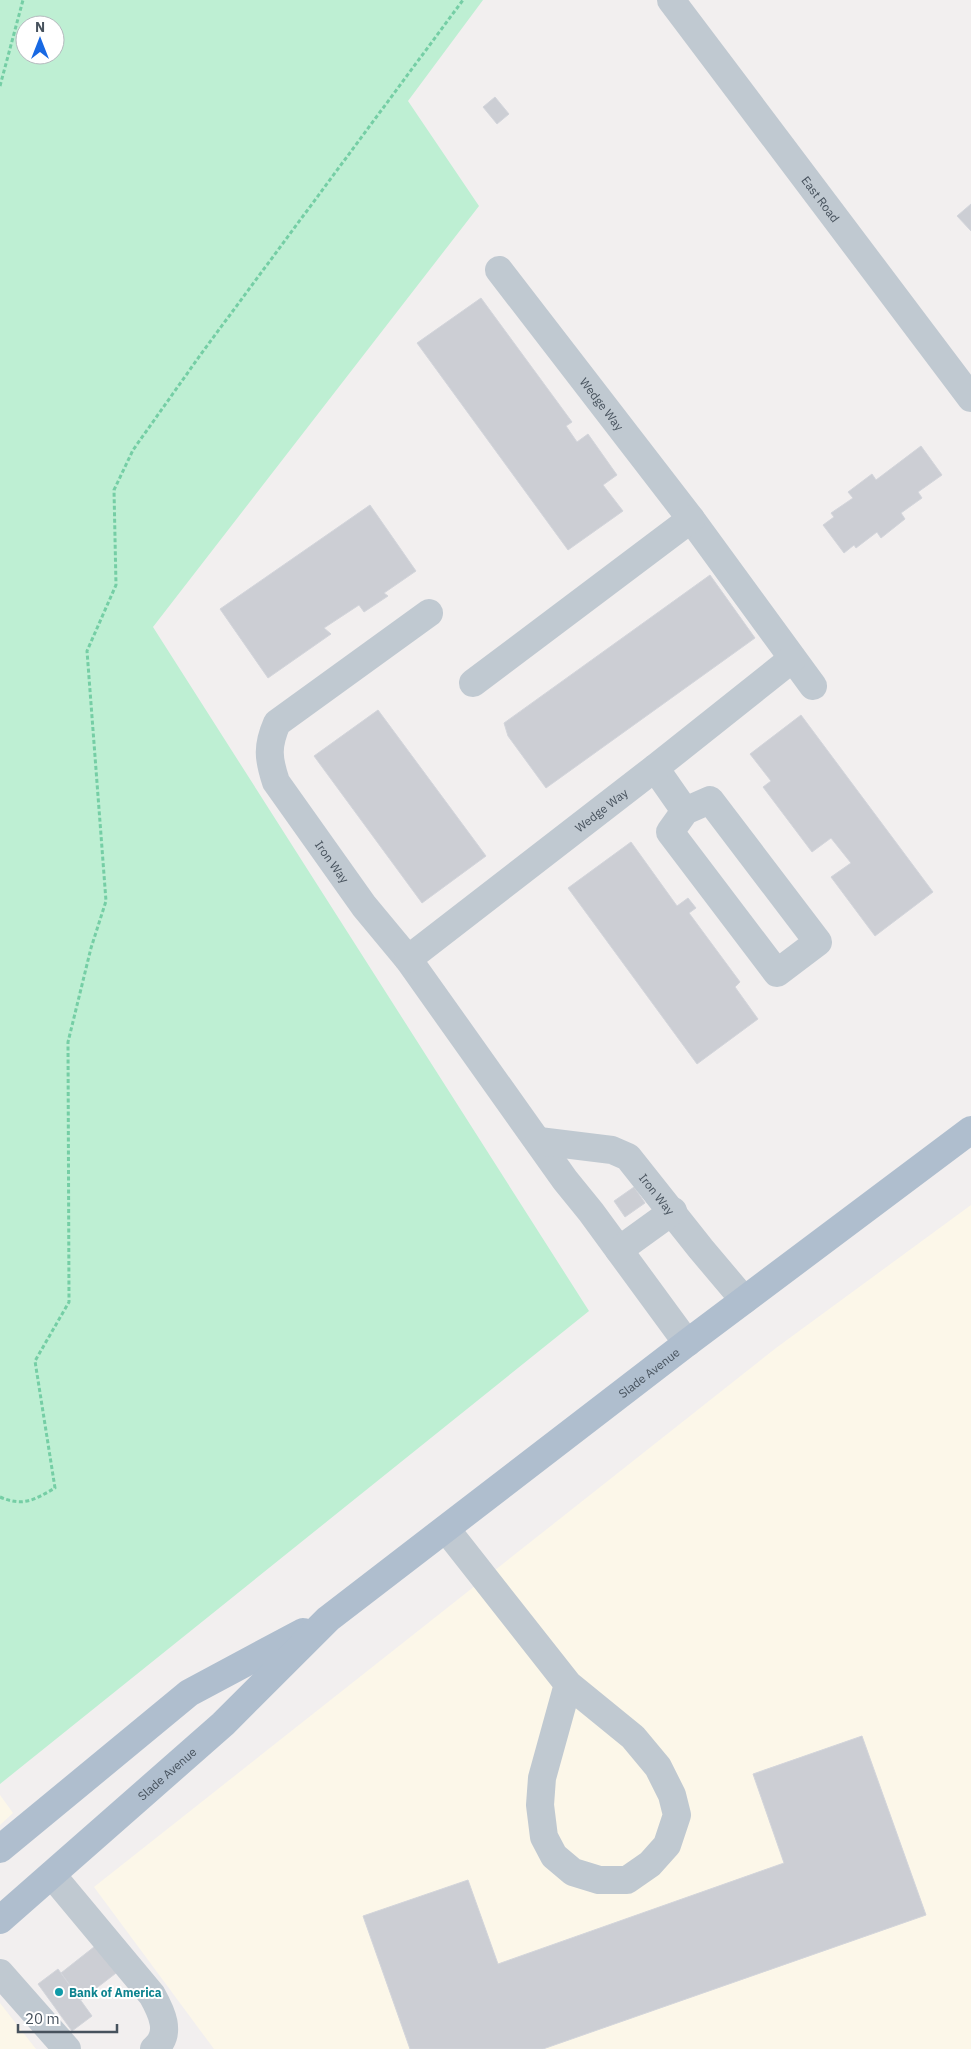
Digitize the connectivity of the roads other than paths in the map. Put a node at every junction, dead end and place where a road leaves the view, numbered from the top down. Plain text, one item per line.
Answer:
1 (671, 0) edge
2 (500, 270) dead end
3 (971, 398) edge
4 (691, 519) junction
5 (429, 612) dead end
6 (792, 659) junction
7 (473, 683) dead end
8 (813, 686) dead end
9 (655, 768) junction
10 (685, 811) junction
11 (408, 959) junction
12 (968, 1140) edge
13 (539, 1142) junction
14 (673, 1211) junction
15 (619, 1250) junction
16 (744, 1300) junction
17 (687, 1342) junction
18 (446, 1529) junction
19 (328, 1619) junction
20 (568, 1684) junction
21 (0, 1849) edge
22 (52, 1875) junction
23 (0, 1920) edge
24 (0, 1973) edge
25 (66, 2049) edge
26 (154, 2049) edge

1 - 3 street, East Road
2 - 4 street, Wedge Way
4 - 6 street, Wedge Way
4 - 7 street
5 - 11 street, Iron Way
6 - 8 street, Wedge Way
6 - 9 street, Wedge Way
9 - 10 street
9 - 11 street, Wedge Way
10 - 10 street
11 - 13 street, Iron Way
12 - 16 main road, Slade Avenue
13 - 14 street, Iron Way
13 - 15 street, Iron Way
14 - 15 street
14 - 16 street, Iron Way
15 - 17 street, Iron Way
16 - 17 main road, Slade Avenue
17 - 18 main road, Slade Avenue
18 - 19 main road, Slade Avenue
18 - 20 street
19 - 21 main road, Slade Avenue
19 - 22 main road, Slade Avenue
20 - 20 street
22 - 23 main road, Slade Avenue
22 - 26 street
24 - 25 street

